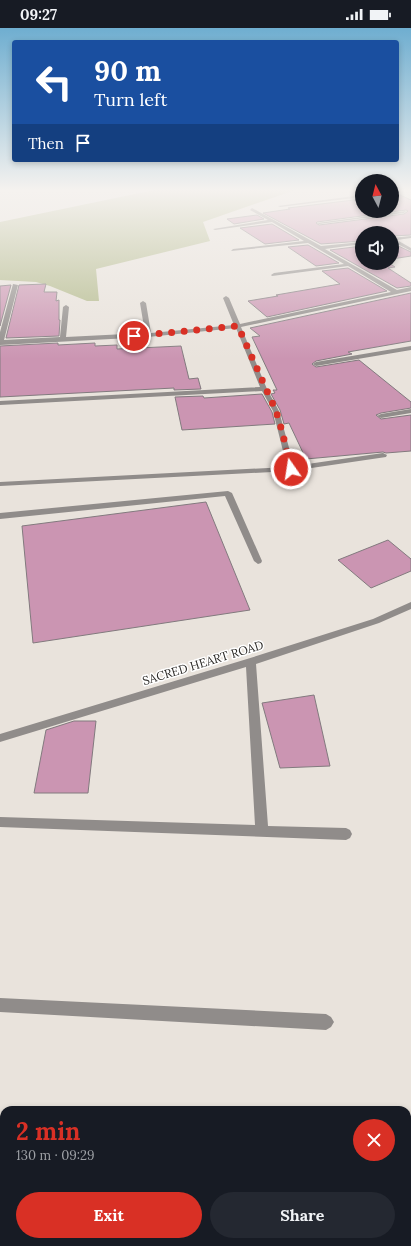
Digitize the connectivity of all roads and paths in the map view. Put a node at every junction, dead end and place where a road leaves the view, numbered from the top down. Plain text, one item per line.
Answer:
1 (272, 246) edge
2 (316, 246) edge
3 (338, 246) edge
4 (320, 248) junction
5 (233, 250) dead end
6 (348, 265) junction
7 (274, 275) dead end
8 (15, 285) dead end
9 (411, 289) edge
10 (396, 292) junction
11 (226, 298) dead end
12 (143, 303) dead end
13 (66, 307) dead end
14 (238, 326) junction
15 (148, 335) junction
16 (63, 339) junction
17 (0, 342) edge
18 (411, 348) edge
19 (316, 364) dead end
20 (264, 389) junction
21 (0, 403) edge
22 (411, 411) edge
23 (381, 416) dead end
24 (383, 455) dead end
25 (291, 469) junction
26 (0, 484) edge
27 (0, 516) edge
28 (258, 561) dead end
29 (411, 605) edge
30 (251, 662) junction
31 (0, 738) edge
32 (0, 822) edge
33 (262, 831) junction
34 (346, 834) dead end
35 (0, 1005) edge
36 (326, 1022) dead end

1 - 5 street
2 - 4 street
3 - 4 street
4 - 6 street
6 - 7 street
6 - 10 street
8 - 17 street
9 - 10 street
10 - 14 street
11 - 14 street
12 - 15 street
13 - 16 street
14 - 15 street
14 - 20 street
15 - 16 street
16 - 17 street
18 - 19 street
20 - 21 street
20 - 25 street
22 - 23 street
24 - 25 street
25 - 26 street
27 - 28 street
29 - 30 street, SACRED HEART ROAD
30 - 31 street, SACRED HEART ROAD
30 - 33 street
32 - 33 street
33 - 34 street
35 - 36 street

